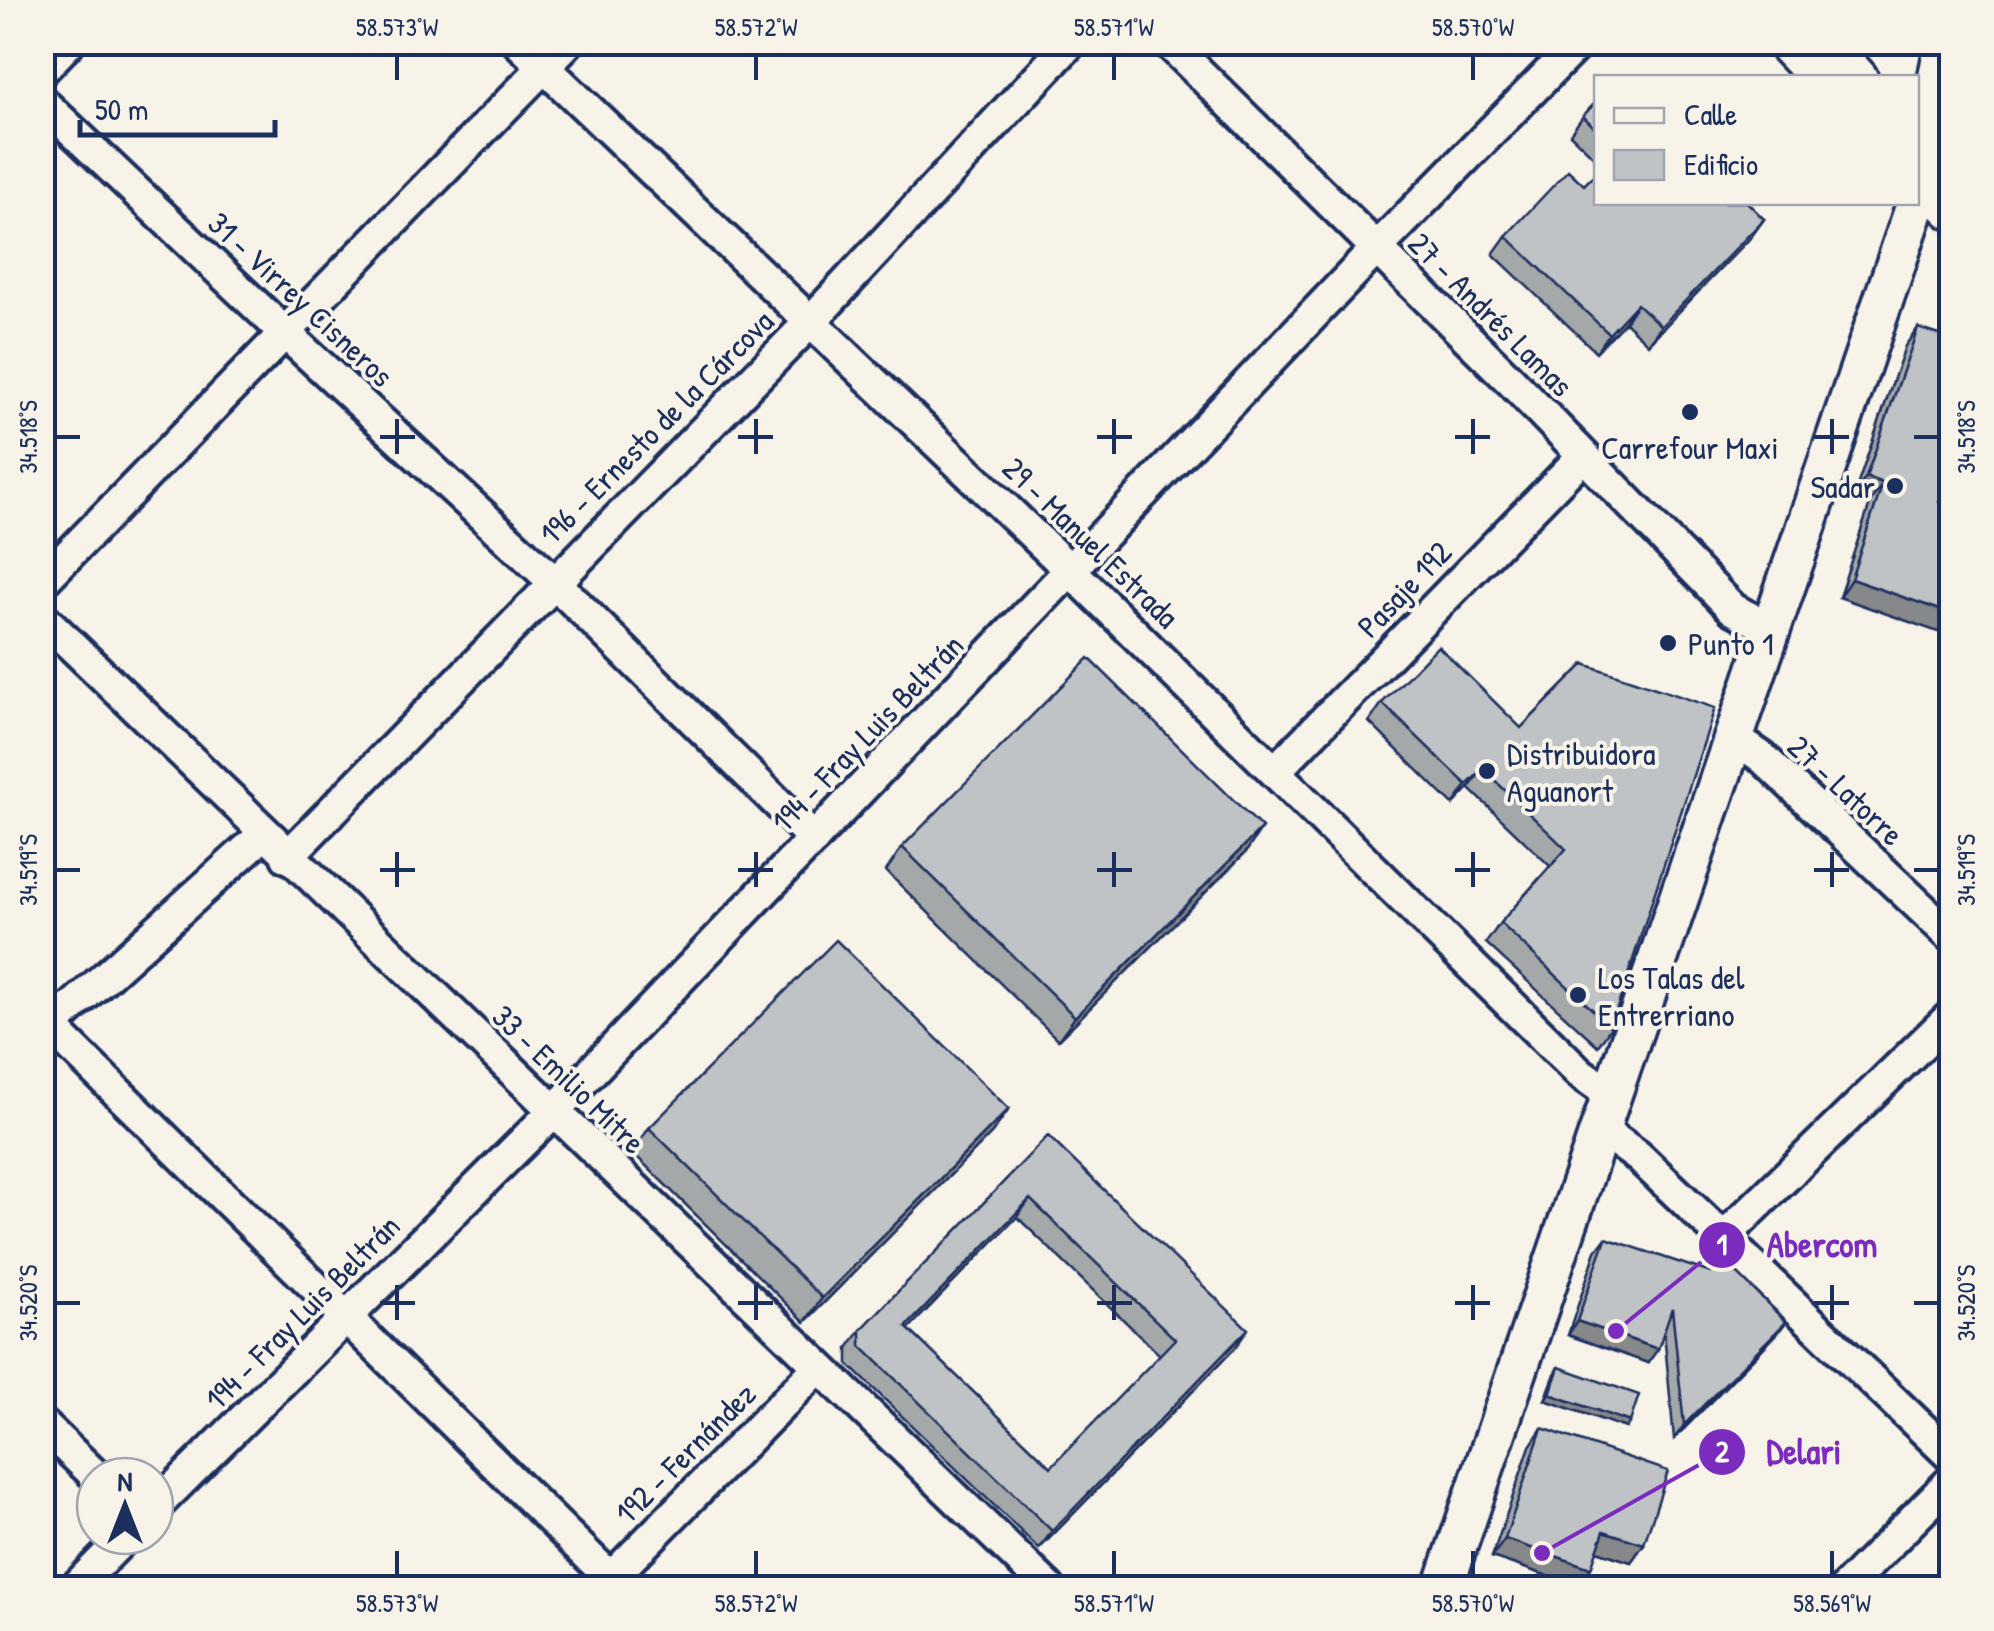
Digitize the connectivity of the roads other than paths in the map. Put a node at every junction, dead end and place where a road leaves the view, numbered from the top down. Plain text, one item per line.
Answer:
1 (70, 42) edge
2 (518, 42) edge
3 (568, 42) edge
4 (1071, 42) edge
5 (1168, 42) edge
6 (1579, 42) edge
7 (1785, 42) edge
8 (1825, 42) edge
9 (1945, 42) edge
10 (544, 68) junction
11 (42, 70) edge
12 (1816, 75) edge
13 (1855, 75) edge
14 (42, 102) edge
15 (1932, 158) edge
16 (1919, 195) edge
17 (1916, 205) edge
18 (1952, 210) edge
19 (1376, 250) junction
20 (811, 321) junction
21 (285, 334) junction
22 (1583, 456) junction
23 (1070, 570) junction
24 (553, 581) junction
25 (42, 582) edge
26 (42, 617) edge
27 (1769, 628) junction
28 (1734, 738) junction
29 (1275, 771) junction
30 (265, 833) junction
31 (814, 840) junction
32 (287, 857) junction
33 (1952, 937) edge
34 (1952, 1015) edge
35 (46, 1026) edge
36 (1605, 1111) junction
37 (553, 1112) junction
38 (1722, 1238) junction
39 (346, 1317) junction
40 (818, 1367) junction
41 (42, 1424) edge
42 (75, 1456) edge
43 (1952, 1456) edge
44 (1952, 1480) edge
45 (175, 1487) edge
46 (106, 1556) edge
47 (611, 1585) edge
48 (75, 1588) edge
49 (1049, 1588) edge
50 (1443, 1588) edge
51 (1845, 1588) edge

1 - 11 street
2 - 10 street, 29 - Manuel Estrada
3 - 10 street
4 - 20 street, 196 - Ernesto de la Cárcova
5 - 19 street, 27 - Andrés Lamas
6 - 19 street, 194 - Fray Luis Beltrán
7 - 12 main road
8 - 13 main road
9 - 15 main road
10 - 20 street, 29 - Manuel Estrada
10 - 21 street
14 - 21 street, 31 - Virrey Cisneros
15 - 16 main road
15 - 18 main road
17 - 27 main road
19 - 22 street, 27 - Andrés Lamas
19 - 23 street, 194 - Fray Luis Beltrán
20 - 23 street, 29 - Manuel Estrada
20 - 24 street, 196 - Ernesto de la Cárcova
21 - 24 street, 31 - Virrey Cisneros
21 - 25 street
22 - 27 street, 27 - Andrés Lamas
22 - 29 street, Pasaje 192
23 - 29 street, 29 - Manuel Estrada
23 - 31 street, 194 - Fray Luis Beltrán
24 - 31 street, 31 - Virrey Cisneros
24 - 32 street, 196 - Ernesto de la Cárcova
26 - 30 street, 33 - Emilio Mitre
27 - 28 main road
28 - 33 street, 27 - Latorre
28 - 36 main road
29 - 36 street, 29 - Manuel Estrada
30 - 32 street, 33 - Emilio Mitre
30 - 35 street
31 - 37 street, 194 - Fray Luis Beltrán
32 - 37 street, 33 - Emilio Mitre
34 - 38 street
35 - 39 street
36 - 38 street, 29 - Manuel Estrada
36 - 50 main road
37 - 39 street, 194 - Fray Luis Beltrán
37 - 40 street, 33 - Emilio Mitre
38 - 43 street, 29 - Manuel Estrada
39 - 45 street, 194 - Fray Luis Beltrán
39 - 47 street
40 - 47 street, 192 - Fernández
40 - 49 street, 33 - Emilio Mitre
41 - 42 street
44 - 51 street
46 - 48 street

